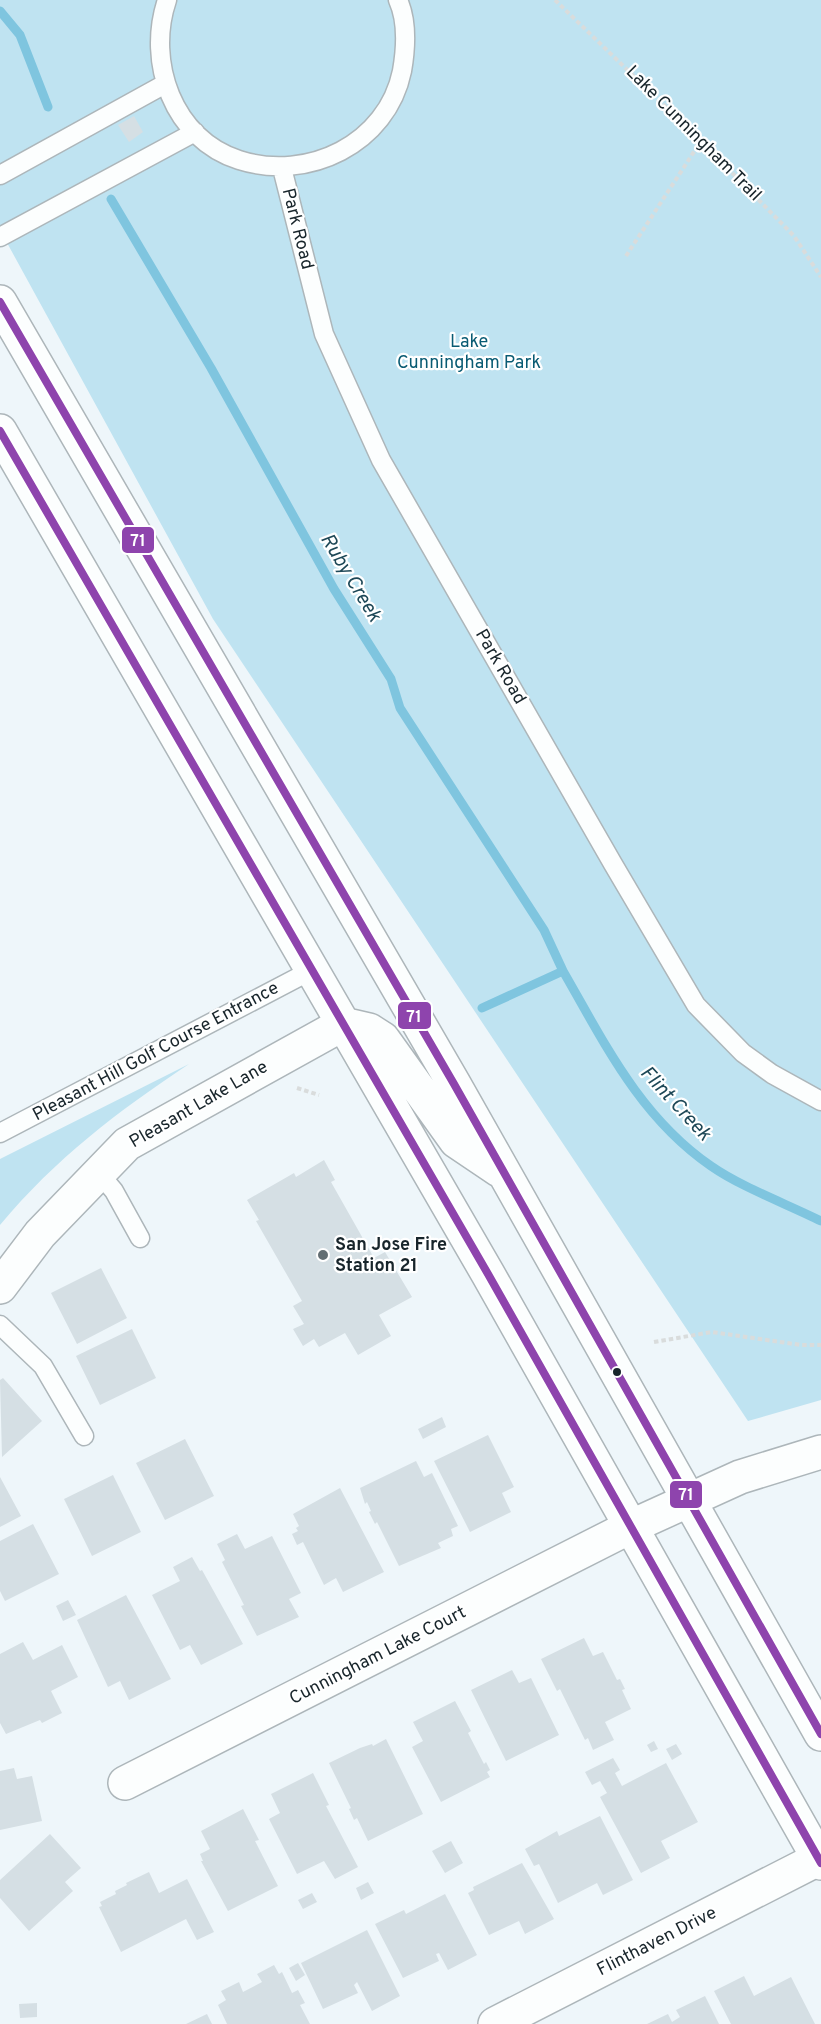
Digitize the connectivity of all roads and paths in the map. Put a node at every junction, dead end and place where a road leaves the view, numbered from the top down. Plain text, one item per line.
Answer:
1 (167, 0) edge
2 (398, 0) edge
3 (555, 0) edge
4 (165, 84) junction
5 (195, 132) junction
6 (701, 141) junction
7 (282, 168) junction
8 (0, 175) edge
9 (0, 237) edge
10 (626, 256) dead end
11 (821, 276) edge
12 (0, 302) edge
13 (0, 431) edge
14 (312, 970) junction
15 (344, 1024) junction
16 (287, 1085) dead end
17 (319, 1095) dead end
18 (821, 1101) edge
19 (0, 1133) edge
20 (99, 1173) junction
21 (505, 1174) junction
22 (140, 1238) dead end
23 (0, 1287) edge
24 (0, 1324) edge
25 (654, 1342) dead end
26 (821, 1345) edge
27 (84, 1436) dead end
28 (821, 1452) edge
29 (688, 1500) junction
30 (630, 1527) junction
31 (821, 1734) edge
32 (125, 1783) dead end
33 (820, 1861) edge
34 (495, 2024) edge

1 - 4 lane, Park Road
2 - 7 lane, Park Road
3 - 6 path, Lake Cunningham Trail
4 - 5 lane, Park Road
4 - 8 lane
5 - 7 lane, Park Road
5 - 9 lane
6 - 10 path
6 - 11 path, Lake Cunningham Trail
7 - 18 lane, Park Road
12 - 21 main road
13 - 14 main road
14 - 15 main road
14 - 19 lane, Pleasant Hill Golf Course Entrance
15 - 20 main road, Pleasant Lake Lane
15 - 21 main road
15 - 30 main road
16 - 17 path
20 - 22 lane
20 - 23 main road, Pleasant Lake Lane
21 - 29 main road
24 - 27 lane
25 - 26 path
28 - 29 main road, Cunningham Lake Court
29 - 30 main road, Cunningham Lake Court
29 - 31 main road
30 - 32 main road, Cunningham Lake Court
30 - 33 main road
33 - 34 main road, Flinthaven Drive

